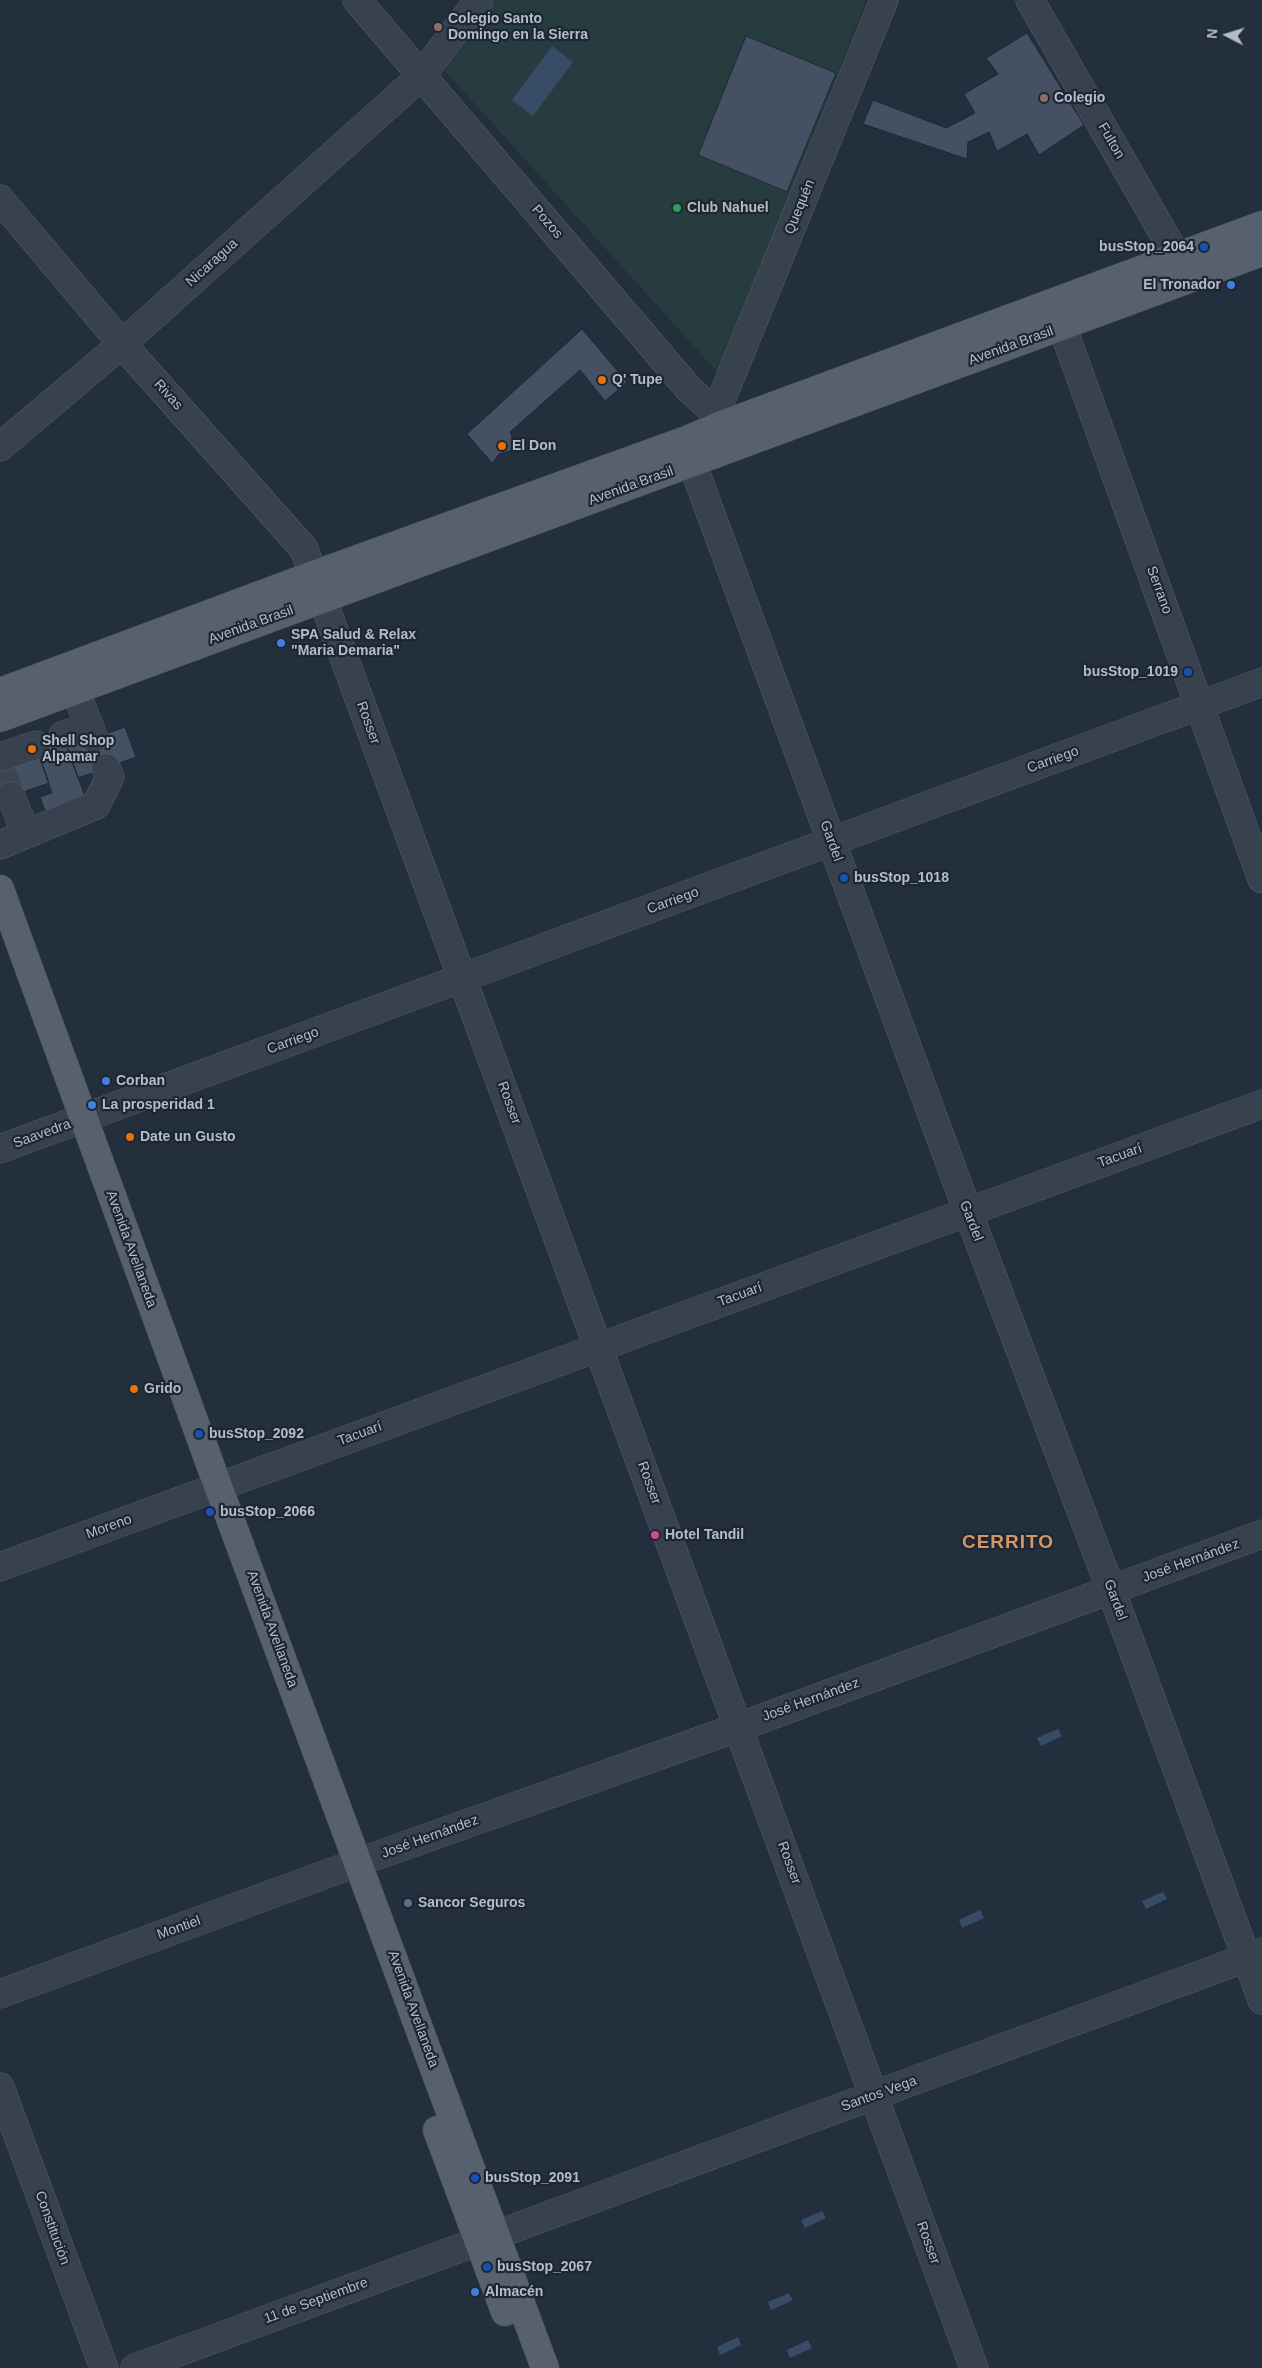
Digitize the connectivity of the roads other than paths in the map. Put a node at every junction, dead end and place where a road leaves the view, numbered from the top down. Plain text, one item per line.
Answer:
1 (357, 0) edge
2 (479, 0) edge
3 (884, 0) edge
4 (1030, 0) edge
5 (421, 76) junction
6 (0, 199) edge
7 (1262, 225) edge
8 (1262, 252) edge
9 (1177, 257) junction
10 (1058, 315) junction
11 (122, 344) junction
12 (720, 430) junction
13 (0, 447) edge
14 (688, 452) junction
15 (317, 587) junction
16 (1262, 682) edge
17 (75, 690) junction
18 (0, 692) edge
19 (1201, 705) junction
20 (0, 718) edge
21 (63, 736) dead end
22 (36, 745) dead end
23 (0, 765) edge
24 (106, 768) dead end
25 (11, 796) tunnel mouth
26 (26, 834) junction
27 (831, 842) junction
28 (0, 844) edge
29 (1262, 878) edge
30 (0, 889) edge
31 (0, 943) edge
32 (463, 978) junction
33 (1262, 1104) edge
34 (76, 1121) junction
35 (0, 1149) edge
36 (968, 1212) junction
37 (599, 1346) junction
38 (211, 1489) junction
39 (1262, 1534) edge
40 (0, 1567) edge
41 (1111, 1590) junction
42 (739, 1727) junction
43 (350, 1865) junction
44 (1254, 1955) edge
45 (0, 1994) edge
46 (1262, 2000) edge
47 (0, 2087) edge
48 (874, 2096) junction
49 (487, 2238) junction
50 (104, 2368) edge
51 (135, 2368) edge
52 (526, 2368) edge
53 (546, 2368) edge
54 (974, 2368) edge

1 - 5 street, Pozos
2 - 5 street, Nicaragua
3 - 12 street, Quequén
4 - 9 street, Fulton
5 - 11 street, Nicaragua
5 - 12 street, Pozos
6 - 11 street, Rivas
7 - 9 main road, Avenida Brasil
8 - 10 main road, Avenida Brasil
9 - 10 main road, Avenida Brasil
10 - 12 main road, Avenida Brasil
10 - 19 street, Serrano
11 - 13 street, Nicaragua
11 - 15 street, Rivas
12 - 14 main road, Avenida Brasil
14 - 15 main road, Avenida Brasil
14 - 27 street, Gardel
15 - 17 main road, Avenida Brasil
15 - 18 main road, Avenida Brasil
15 - 32 street, Rosser
16 - 19 street, Carriego
17 - 20 main road, Avenida Brasil
17 - 21 street
19 - 27 street, Carriego
19 - 29 street, Serrano
22 - 23 street
24 - 26 street
25 - 26 street
26 - 28 street
27 - 32 street, Carriego
27 - 36 street, Gardel
30 - 34 main road, Avenida Avellaneda
31 - 34 main road, Avenida Avellaneda
32 - 34 street, Carriego
32 - 37 street, Rosser
33 - 36 street, Tacuarí
34 - 35 street, Saavedra
34 - 38 main road, Avenida Avellaneda
36 - 37 street, Tacuarí
36 - 41 street, Gardel
37 - 38 street, Tacuarí
37 - 42 street, Rosser
38 - 40 street, Moreno
38 - 43 main road, Avenida Avellaneda
39 - 41 street, José Hernández
41 - 42 street, José Hernández
41 - 44 street, Gardel
42 - 43 street, José Hernández
42 - 48 street, Rosser
43 - 45 street, Montiel
43 - 49 main road, Avenida Avellaneda
44 - 46 street, Gardel
44 - 48 street, Santos Vega
47 - 50 street, Constitución
48 - 49 street, Santos Vega
48 - 54 street, Rosser
49 - 51 street, 11 de Septiembre
49 - 52 main road, Avenida Avellaneda
49 - 53 main road, Avenida Avellaneda

